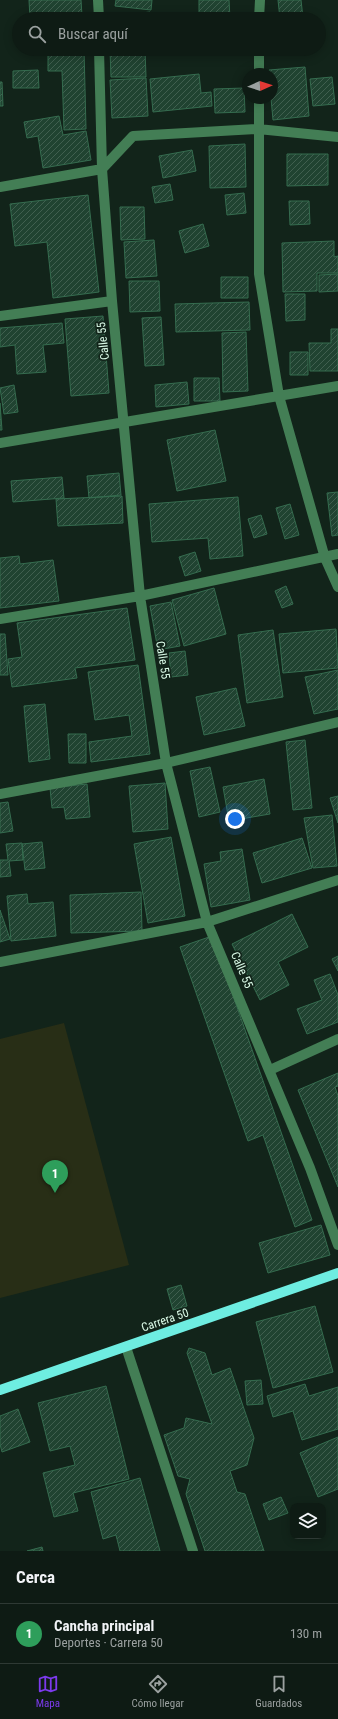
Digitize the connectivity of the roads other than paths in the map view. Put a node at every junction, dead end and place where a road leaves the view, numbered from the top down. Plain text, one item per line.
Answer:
1 (98, 0) edge
2 (260, 0) edge
3 (99, 12) edge
4 (259, 12) edge
5 (99, 56) edge
6 (259, 56) edge
7 (259, 68) edge
8 (259, 104) edge
9 (258, 129) junction
10 (338, 137) edge
11 (102, 169) junction
12 (0, 187) edge
13 (112, 301) junction
14 (0, 316) edge
15 (338, 386) edge
16 (279, 396) junction
17 (124, 422) junction
18 (0, 443) edge
19 (338, 554) edge
20 (325, 558) junction
21 (338, 587) edge
22 (140, 596) junction
23 (0, 619) edge
24 (338, 722) edge
25 (166, 763) junction
26 (0, 794) edge
27 (338, 880) edge
28 (208, 922) junction
29 (0, 962) edge
30 (338, 1039) edge
31 (270, 1070) junction
32 (338, 1245) edge
33 (338, 1273) edge
34 (126, 1347) junction
35 (0, 1390) edge
36 (192, 1551) edge

1 - 3 street
2 - 4 street
5 - 11 street, Calle 55
6 - 7 street
8 - 9 street
9 - 10 street
9 - 11 street
9 - 16 street
11 - 12 street
11 - 13 street, Calle 55
13 - 14 street
13 - 17 street, Calle 55
15 - 16 street
16 - 17 street
16 - 20 street
17 - 18 street
17 - 22 street, Calle 55
19 - 20 street
20 - 21 street
20 - 22 street
22 - 23 street
22 - 25 street, Calle 55
24 - 25 street
25 - 26 street
25 - 28 street, Calle 55
27 - 28 street
28 - 29 street
28 - 31 street, Calle 55
30 - 31 street
31 - 32 street, Calle 55
33 - 34 main road, Carrera 50
34 - 35 main road, Carrera 50
34 - 36 street

